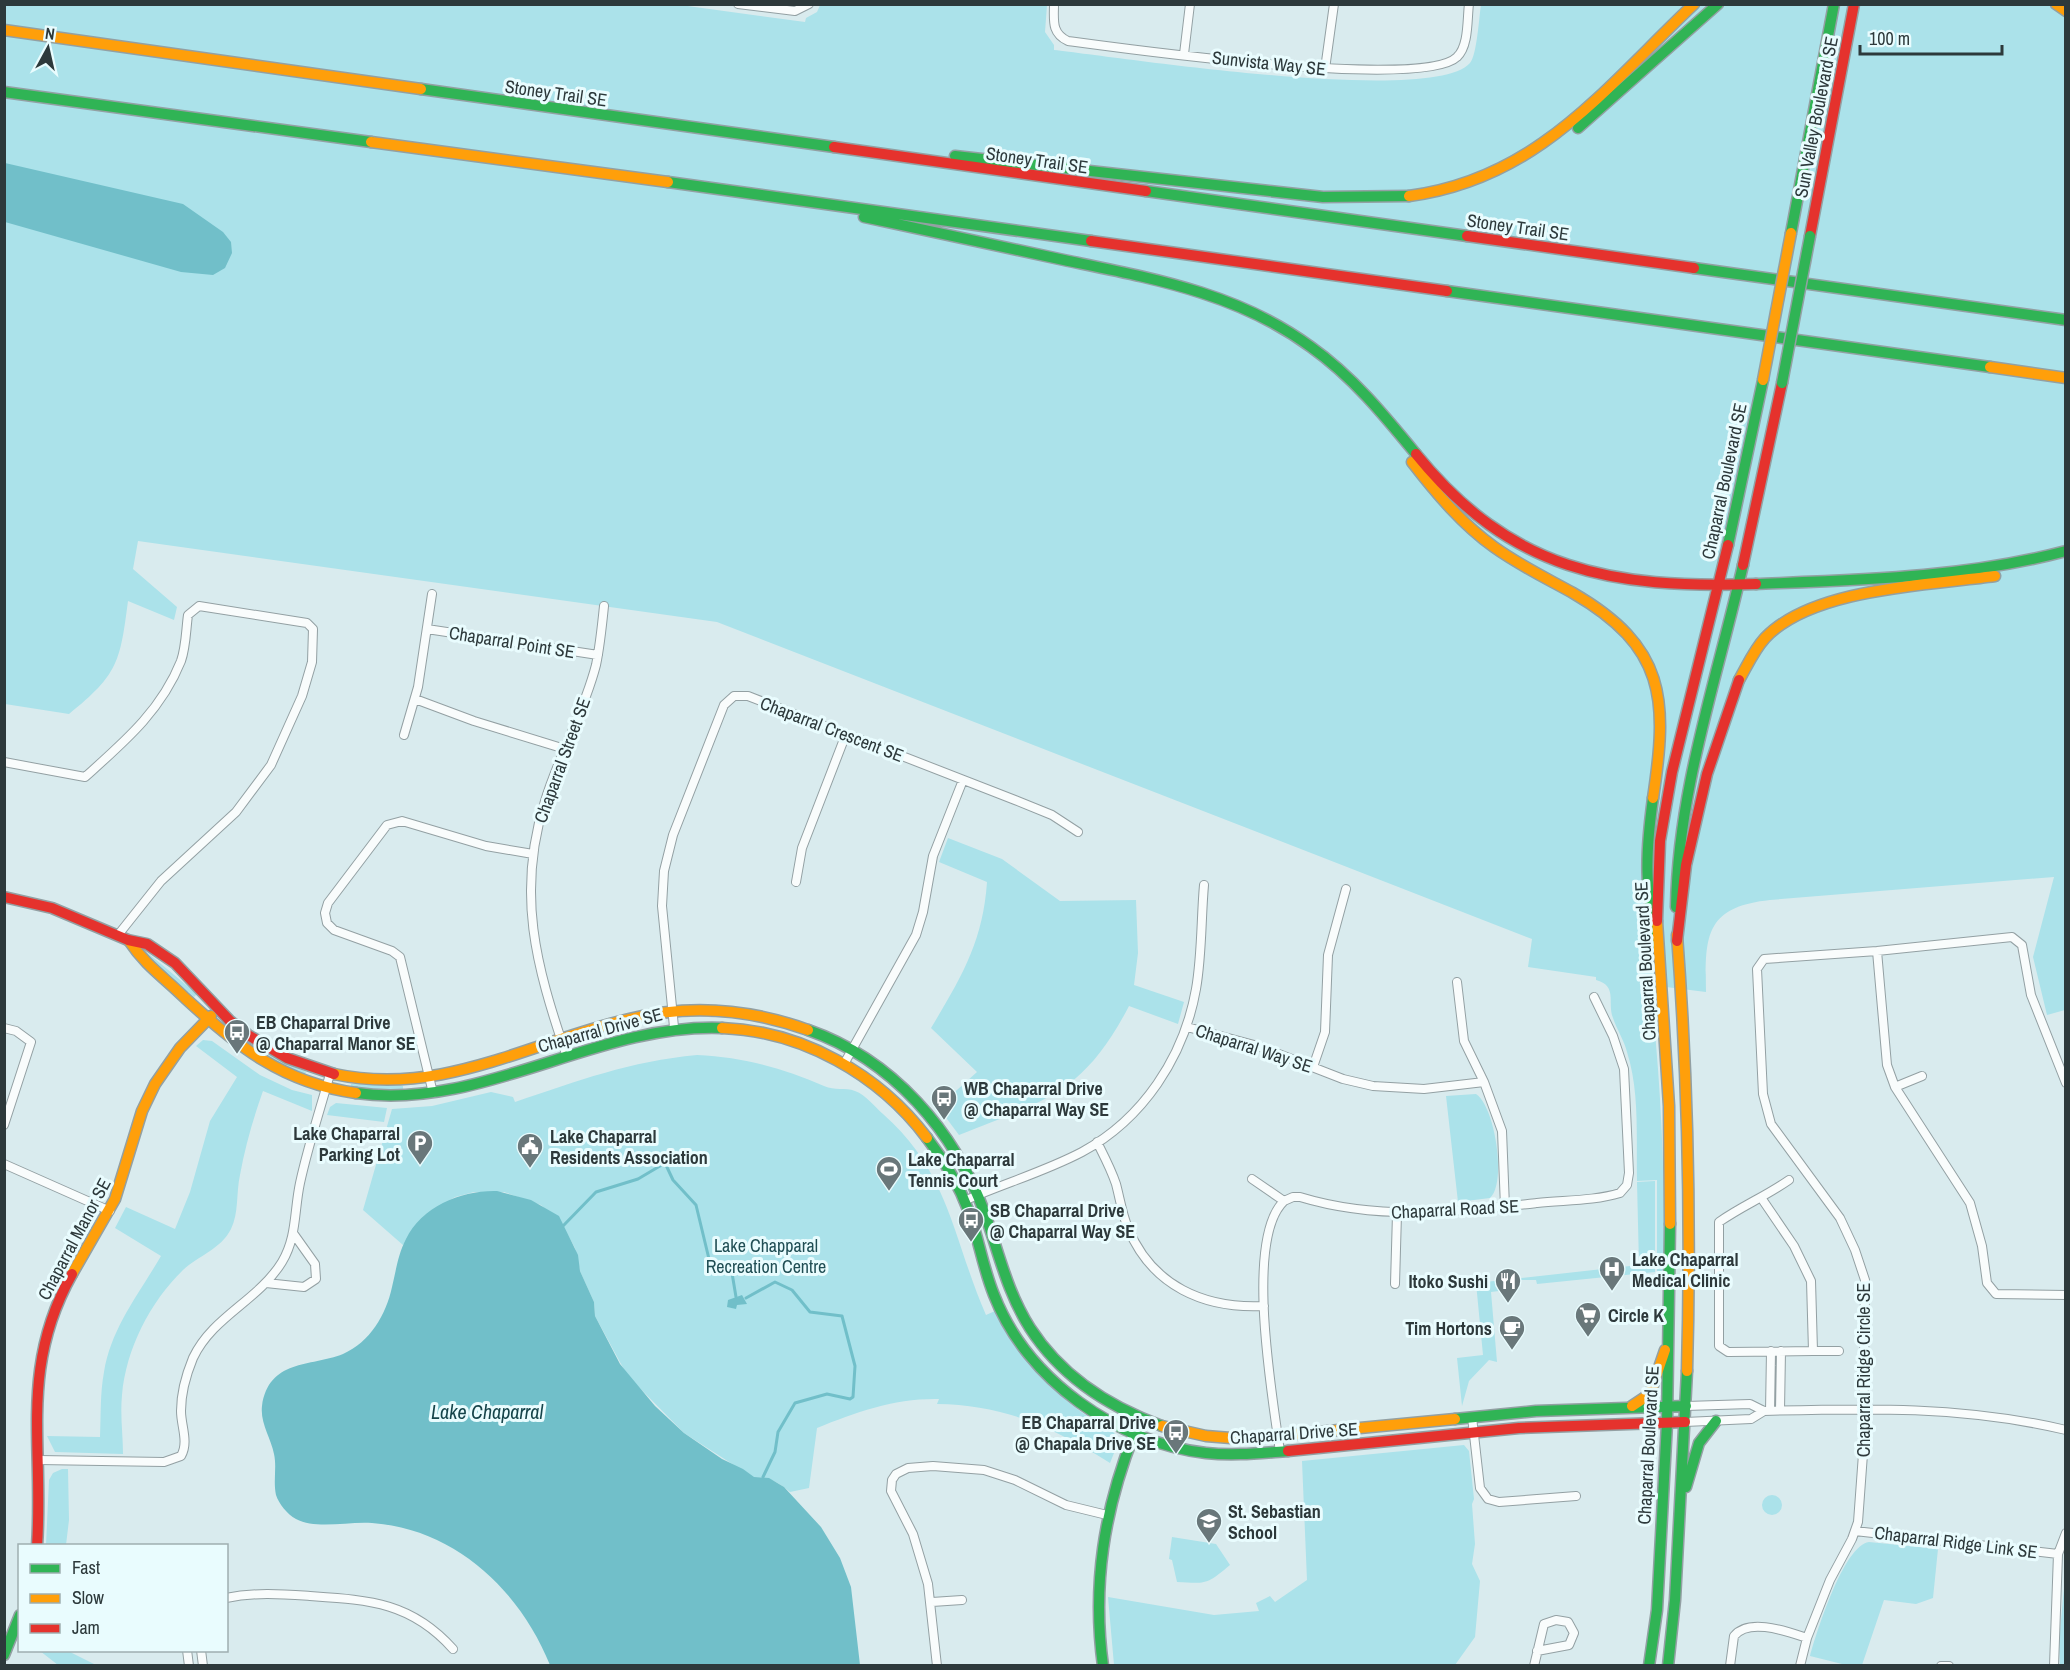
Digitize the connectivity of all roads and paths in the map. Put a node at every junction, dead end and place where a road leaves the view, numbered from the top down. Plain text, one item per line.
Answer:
1 (738, 4) edge
2 (809, 4) edge
3 (1054, 4) edge
4 (1190, 4) edge
5 (1334, 4) edge
6 (1469, 4) edge
7 (1694, 4) edge
8 (1718, 4) edge
9 (1834, 4) edge
10 (1854, 4) edge
11 (2056, 4) edge
12 (2066, 11) edge
13 (4, 30) edge
14 (1184, 54) junction
15 (1325, 69) junction
16 (4, 92) edge
17 (4, 101) edge
18 (91, 104) junction
19 (684, 128) junction
20 (1494, 174) junction
21 (747, 193) junction
22 (1791, 233) joint
23 (1810, 236) joint
24 (2066, 320) edge
25 (1343, 372) junction
26 (2066, 378) edge
27 (2066, 553) edge
28 (1719, 583) junction
29 (1739, 583) junction
30 (432, 594) dead end
31 (604, 606) dead end
32 (427, 629) junction
33 (598, 655) junction
34 (415, 699) junction
35 (846, 734) junction
36 (404, 735) dead end
37 (565, 749) junction
38 (4, 762) edge
39 (963, 780) junction
40 (1078, 831) dead end
41 (533, 854) junction
42 (795, 882) dead end
43 (1204, 885) dead end
44 (1346, 889) dead end
45 (4, 897) edge
46 (118, 934) junction
47 (1677, 941) junction
48 (130, 942) junction
49 (1658, 946) junction
50 (1877, 951) junction
51 (1457, 982) dead end
52 (1594, 997) dead end
53 (218, 1009) junction
54 (672, 1011) junction
55 (206, 1020) junction
56 (674, 1027) junction
57 (1187, 1027) junction
58 (4, 1028) edge
59 (561, 1040) junction
60 (851, 1049) junction
61 (566, 1054) junction
62 (844, 1064) junction
63 (1312, 1067) junction
64 (2064, 1073) edge
65 (330, 1074) junction
66 (1922, 1076) dead end
67 (430, 1078) junction
68 (1484, 1082) junction
69 (2066, 1083) edge
70 (1895, 1087) junction
71 (326, 1089) junction
72 (433, 1093) junction
73 (4, 1125) edge
74 (1097, 1142) junction
75 (4, 1164) edge
76 (1252, 1179) dead end
77 (1789, 1180) dead end
78 (978, 1194) junction
79 (1762, 1199) junction
80 (964, 1201) junction
81 (1284, 1201) junction
82 (1506, 1206) junction
83 (110, 1211) junction
84 (1397, 1214) junction
85 (293, 1233) junction
86 (266, 1282) junction
87 (1395, 1284) dead end
88 (2066, 1295) edge
89 (1264, 1306) junction
90 (1670, 1335) junction
91 (1771, 1351) junction
92 (1781, 1351) junction
93 (1813, 1351) junction
94 (1839, 1351) dead end
95 (1686, 1406) junction
96 (1629, 1407) junction
97 (1667, 1407) junction
98 (1864, 1407) junction
99 (1780, 1410) junction
100 (1767, 1411) junction
101 (1472, 1417) junction
102 (1141, 1420) junction
103 (1716, 1421) junction
104 (1685, 1422) junction
105 (1667, 1423) junction
106 (2066, 1430) edge
107 (1474, 1433) junction
108 (1134, 1434) junction
109 (1278, 1436) junction
110 (1280, 1452) junction
111 (39, 1460) junction
112 (1576, 1496) dead end
113 (1681, 1508) junction
114 (1107, 1515) junction
115 (1855, 1531) junction
116 (2066, 1533) edge
117 (37, 1544) edge
118 (2058, 1554) junction
119 (228, 1598) edge
120 (962, 1600) dead end
121 (932, 1602) junction
122 (18, 1620) edge
123 (1807, 1638) junction
124 (453, 1649) dead end
125 (1537, 1651) junction
126 (4, 1655) edge
127 (937, 1665) edge
128 (1103, 1665) edge
129 (1534, 1665) edge
130 (1649, 1665) edge
131 (1668, 1665) edge
132 (1730, 1665) edge
133 (1800, 1665) edge
134 (1941, 1665) edge
135 (1949, 1665) edge
136 (2054, 1665) edge

1 - 2 street
3 - 14 street, Sunvista Way SE
4 - 14 street
5 - 15 street
6 - 15 street, Sunvista Way SE
7 - 20 main road
8 - 20 main road
9 - 22 main road, Sun Valley Boulevard SE
10 - 23 main road, Sun Valley Boulevard SE
11 - 12 main road
13 - 19 main road, Stoney Trail SE
14 - 15 street, Sunvista Way SE
16 - 18 main road
17 - 18 main road
18 - 21 main road
19 - 20 main road
19 - 24 main road, Stoney Trail SE
21 - 25 main road
21 - 26 main road
22 - 28 main road, Chaparral Boulevard SE, bridge
23 - 29 main road, Chaparral Boulevard SE, bridge
25 - 28 main road
25 - 49 main road
27 - 29 main road
27 - 47 main road
28 - 29 main road
28 - 49 main road, Chaparral Boulevard SE
29 - 47 main road, Chaparral Boulevard SE
30 - 32 street, Chaparral Point SE
31 - 33 street, Chaparral Street SE
32 - 33 street, Chaparral Point SE
32 - 34 street, Chaparral Point SE
33 - 37 street, Chaparral Street SE
34 - 36 street, Chaparral Point SE
34 - 37 street
35 - 39 street, Chaparral Crescent SE
35 - 42 street
35 - 54 street, Chaparral Crescent SE
37 - 41 street, Chaparral Street SE
38 - 46 street
39 - 40 street, Chaparral Crescent SE
39 - 60 street
41 - 59 street, Chaparral Street SE
41 - 67 street
43 - 57 street
44 - 63 street
45 - 46 main road, Chaparral Drive SE
46 - 48 main road, Chaparral Drive SE
47 - 95 main road, Chaparral Boulevard SE
48 - 53 main road, Chaparral Drive SE
48 - 55 main road, Chaparral Drive SE
49 - 90 main road, Chaparral Boulevard SE
50 - 64 street, Chaparral Ridge Circle SE
50 - 70 street
50 - 98 street, Chaparral Ridge Circle SE
51 - 68 street
52 - 82 street, Chaparral Road SE
53 - 55 main road, Chaparral Manor SE
53 - 65 main road, Chaparral Drive SE
54 - 56 street, Chaparral Crescent SE
54 - 59 main road, Chaparral Drive SE
54 - 60 main road, Chaparral Drive SE
55 - 71 main road, Chaparral Drive SE
55 - 83 main road, Chaparral Manor SE
56 - 61 main road, Chaparral Drive SE
56 - 62 main road, Chaparral Drive SE
57 - 63 street, Chaparral Way SE
57 - 74 street, Chaparral Way SE
58 - 73 street
59 - 61 street, Chaparral Street SE
59 - 67 main road, Chaparral Drive SE
60 - 62 street
60 - 78 main road, Chaparral Drive SE
61 - 72 main road, Chaparral Drive SE
62 - 80 main road, Chaparral Drive SE
63 - 68 street, Chaparral Way SE
64 - 69 street, Chaparral Ridge Circle SE
65 - 67 main road, Chaparral Drive SE
65 - 71 street
66 - 70 street
67 - 72 street
68 - 82 street
70 - 88 street
71 - 72 main road, Chaparral Drive SE
71 - 85 street
74 - 78 street, Chaparral Way SE
74 - 89 street
75 - 83 street
76 - 81 street
77 - 79 street
78 - 80 street, Chaparral Way SE
78 - 102 main road, Chaparral Drive SE
79 - 91 street
79 - 93 street
80 - 108 main road, Chaparral Drive SE
81 - 84 street, Chaparral Road SE
81 - 89 street
82 - 84 street, Chaparral Road SE
83 - 111 main road, Chaparral Manor SE
84 - 87 street
85 - 86 street
85 - 86 street
86 - 111 street
89 - 109 street
90 - 96 main road
90 - 97 main road, Chaparral Boulevard SE
91 - 92 street
91 - 100 street
92 - 93 street
92 - 99 street
93 - 94 street
95 - 97 main road, Chaparral Drive SE
95 - 100 street
95 - 104 main road, Chaparral Boulevard SE
96 - 97 main road, Chaparral Drive SE
96 - 101 main road, Chaparral Drive SE
97 - 105 main road, Chaparral Boulevard SE
98 - 99 street
98 - 106 street
98 - 115 street, Chaparral Ridge Circle SE
99 - 100 street
100 - 103 street
101 - 107 street
101 - 109 main road, Chaparral Drive SE
102 - 108 street
102 - 109 main road, Chaparral Drive SE
103 - 104 street
103 - 113 main road
104 - 105 main road, Chaparral Drive SE
104 - 113 main road, Chaparral Boulevard SE
105 - 107 main road, Chaparral Drive SE
105 - 130 main road, Chaparral Boulevard SE
107 - 110 main road, Chaparral Drive SE
107 - 112 street
108 - 110 main road, Chaparral Drive SE
108 - 114 main road
109 - 110 street
111 - 117 main road, Chaparral Manor SE
113 - 131 main road, Chaparral Boulevard SE
114 - 121 street
114 - 128 main road
115 - 118 street, Chaparral Ridge Link SE
115 - 123 street, Chaparral Ridge Circle SE
116 - 118 street
118 - 136 street
119 - 124 street
120 - 121 street
121 - 127 street
122 - 126 main road
123 - 132 street
123 - 133 street, Chaparral Ridge Circle SE
125 - 125 street
125 - 129 street
134 - 135 street

